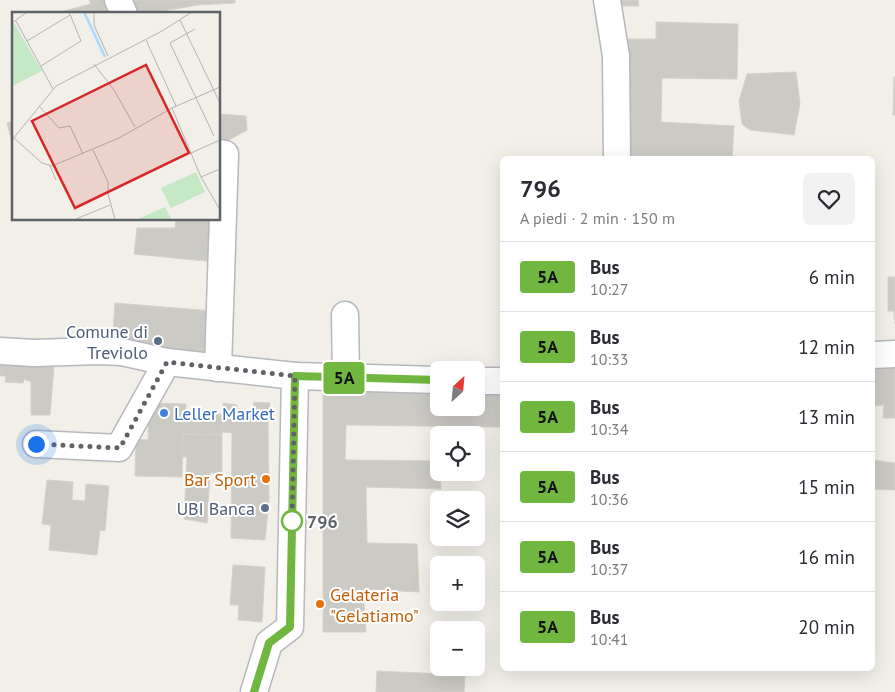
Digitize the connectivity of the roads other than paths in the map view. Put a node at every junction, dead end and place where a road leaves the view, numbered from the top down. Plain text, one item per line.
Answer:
1 (118, 0) edge
2 (607, 0) edge
3 (123, 12) edge
4 (220, 152) edge
5 (616, 156) edge
6 (345, 316) dead end
7 (0, 351) edge
8 (875, 354) edge
9 (895, 354) edge
10 (167, 362) junction
11 (218, 368) junction
12 (295, 376) junction
13 (346, 378) junction
14 (430, 380) edge
15 (485, 381) edge
16 (500, 381) edge
17 (36, 444) dead end
18 (254, 692) edge

1 - 3 street
2 - 5 street
4 - 11 street
6 - 13 street
7 - 10 street
8 - 9 street
10 - 11 street
10 - 17 street
11 - 12 street
12 - 13 street
12 - 18 street
13 - 14 street
15 - 16 street

